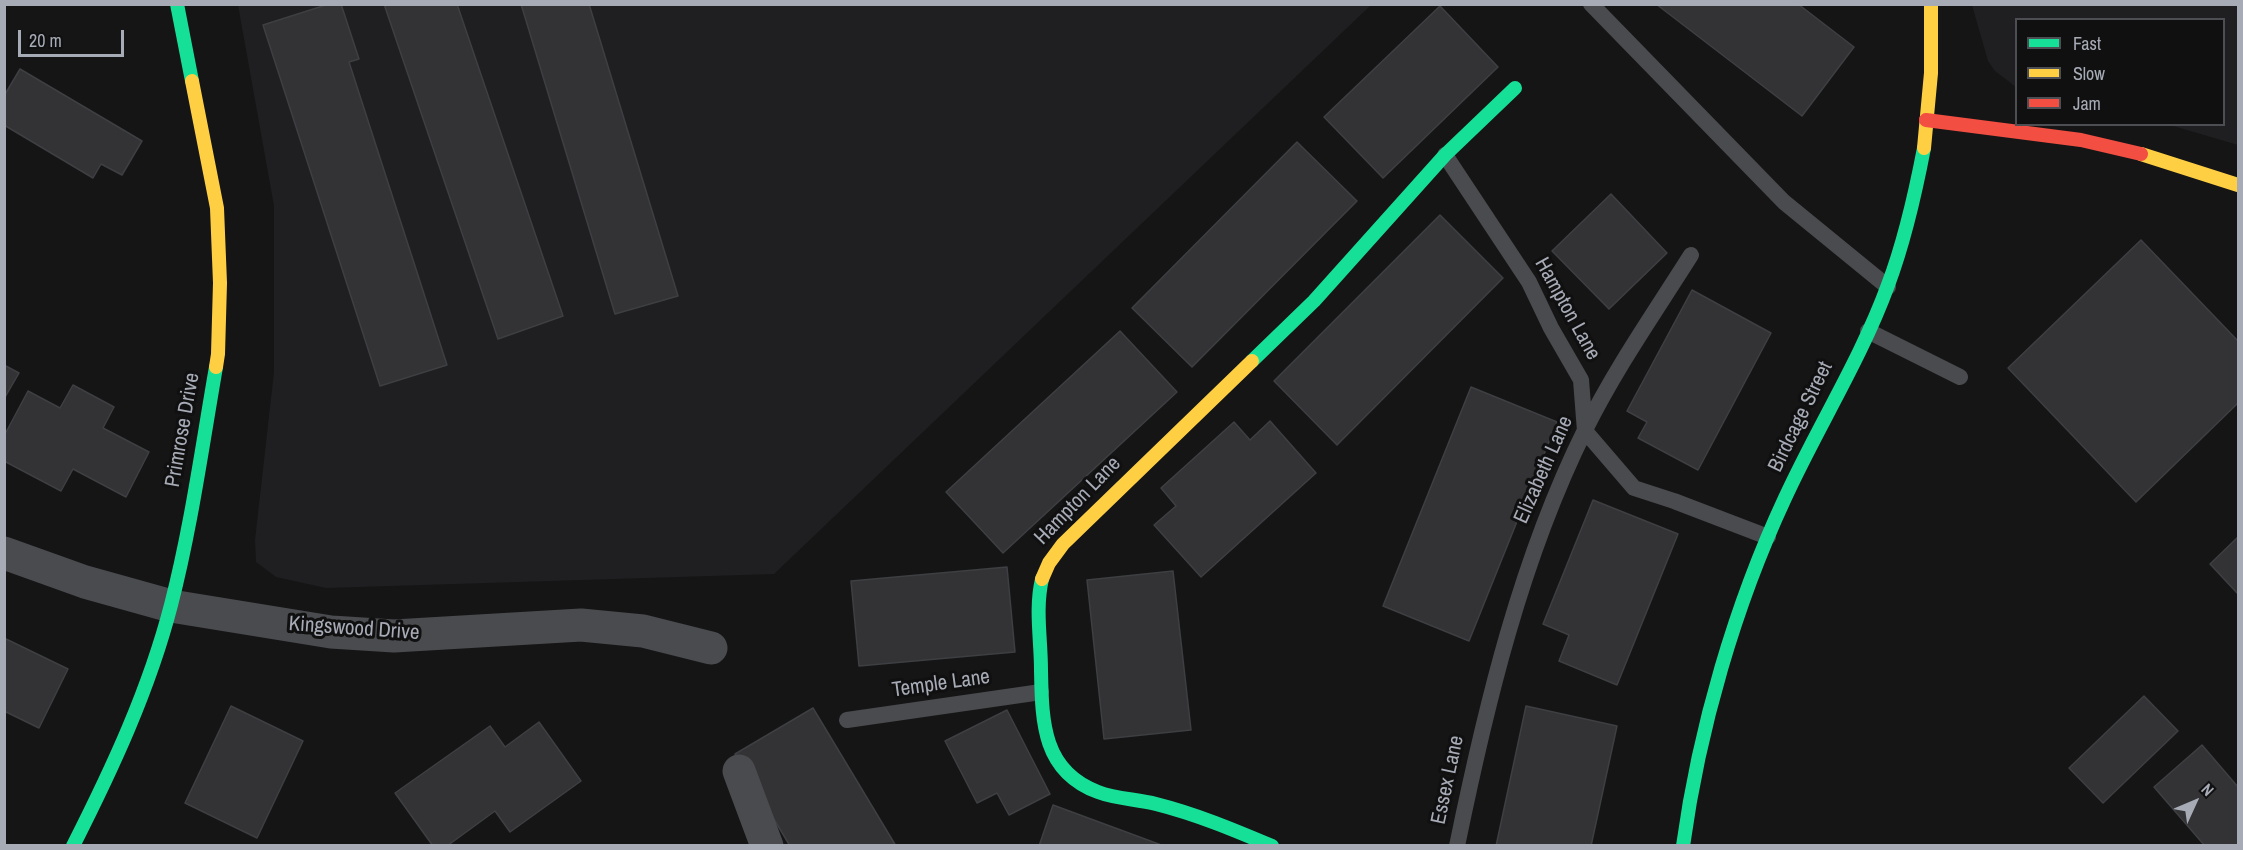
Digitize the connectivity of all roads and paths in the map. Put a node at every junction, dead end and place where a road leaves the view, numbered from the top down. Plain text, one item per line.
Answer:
1 (177, 4) edge
2 (1591, 4) edge
3 (1931, 4) edge
4 (1515, 88) dead end
5 (1926, 120) junction
6 (1445, 155) junction
7 (2238, 185) edge
8 (1691, 255) dead end
9 (1888, 287) junction
10 (1868, 331) junction
11 (1960, 377) dead end
12 (1585, 431) junction
13 (1768, 537) junction
14 (4, 553) edge
15 (171, 606) junction
16 (711, 648) dead end
17 (1041, 692) junction
18 (847, 720) dead end
19 (1482, 724) joint
20 (739, 771) dead end
21 (73, 846) edge
22 (767, 846) edge
23 (1272, 846) edge
24 (1457, 846) edge
25 (1683, 846) edge

1 - 15 street, Primrose Drive
2 - 9 lane
3 - 5 street, Birdcage Street
4 - 6 street, Hampton Lane
5 - 7 street
5 - 9 street, Birdcage Street
6 - 12 lane, Hampton Lane
6 - 17 street, Hampton Lane
8 - 12 lane, Elizabeth Lane
9 - 10 street, Birdcage Street
10 - 11 lane
10 - 13 street, Birdcage Street
12 - 13 lane
12 - 19 lane, Elizabeth Lane
13 - 25 street, Birdcage Street
14 - 15 street, Kingswood Drive
15 - 16 street, Kingswood Drive
15 - 21 street, Primrose Drive
17 - 18 lane, Temple Lane
17 - 23 street, Hampton Lane
19 - 24 lane, Essex Lane
20 - 22 street

